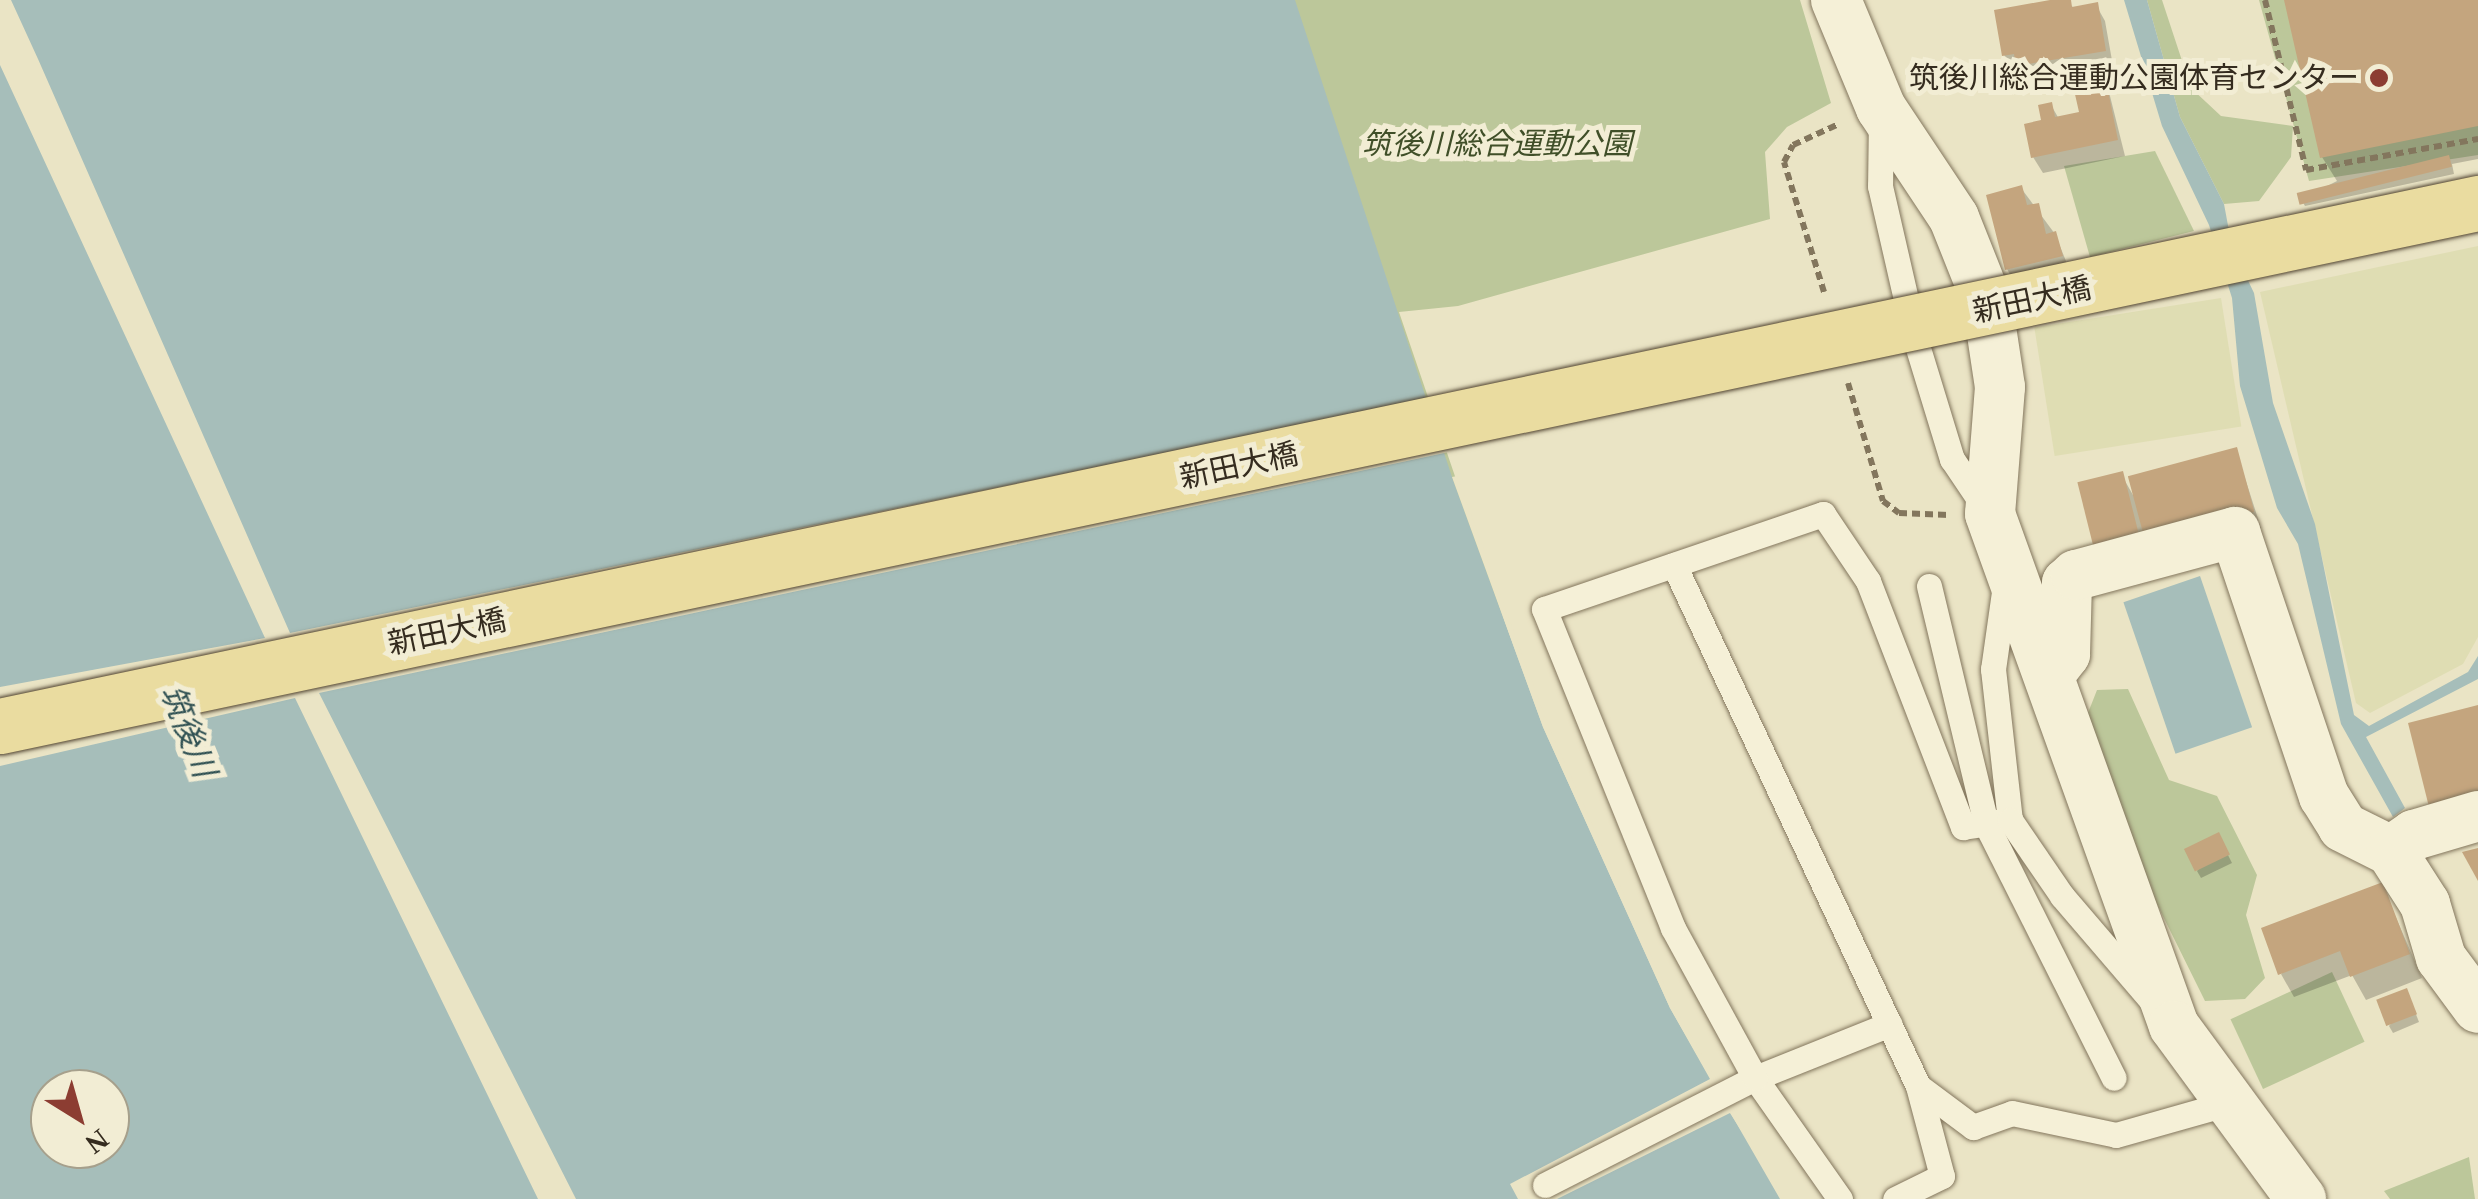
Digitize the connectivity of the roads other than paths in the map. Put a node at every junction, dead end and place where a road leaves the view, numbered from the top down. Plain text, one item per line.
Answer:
1 (1836, 0) edge
2 (1881, 108) junction
3 (2478, 203) edge
4 (1990, 514) junction
5 (2008, 560) junction
6 (1674, 565) junction
7 (1929, 586) dead end
8 (2051, 672) junction
9 (0, 726) edge
10 (2478, 816) edge
11 (1998, 822) junction
12 (2391, 851) junction
13 (2478, 1008) edge
14 (1890, 1024) junction
15 (2174, 1026) junction
16 (1755, 1078) junction
17 (2114, 1078) dead end
18 (1918, 1086) junction
19 (2229, 1103) junction
20 (1544, 1186) dead end
21 (1840, 1199) edge
22 (1895, 1199) edge
23 (2301, 1199) edge

1 - 2 street
2 - 4 lane
2 - 4 street
3 - 9 main road, 新田大橋, bridge
4 - 5 street
5 - 8 street
5 - 11 lane
6 - 11 lane
6 - 14 lane
6 - 16 lane
7 - 11 lane
8 - 12 street
8 - 15 street
10 - 12 street
11 - 15 lane
11 - 17 lane
12 - 13 street
14 - 16 lane
14 - 18 lane
15 - 19 street
16 - 20 lane
16 - 21 lane
18 - 19 lane
18 - 22 lane
19 - 23 street

